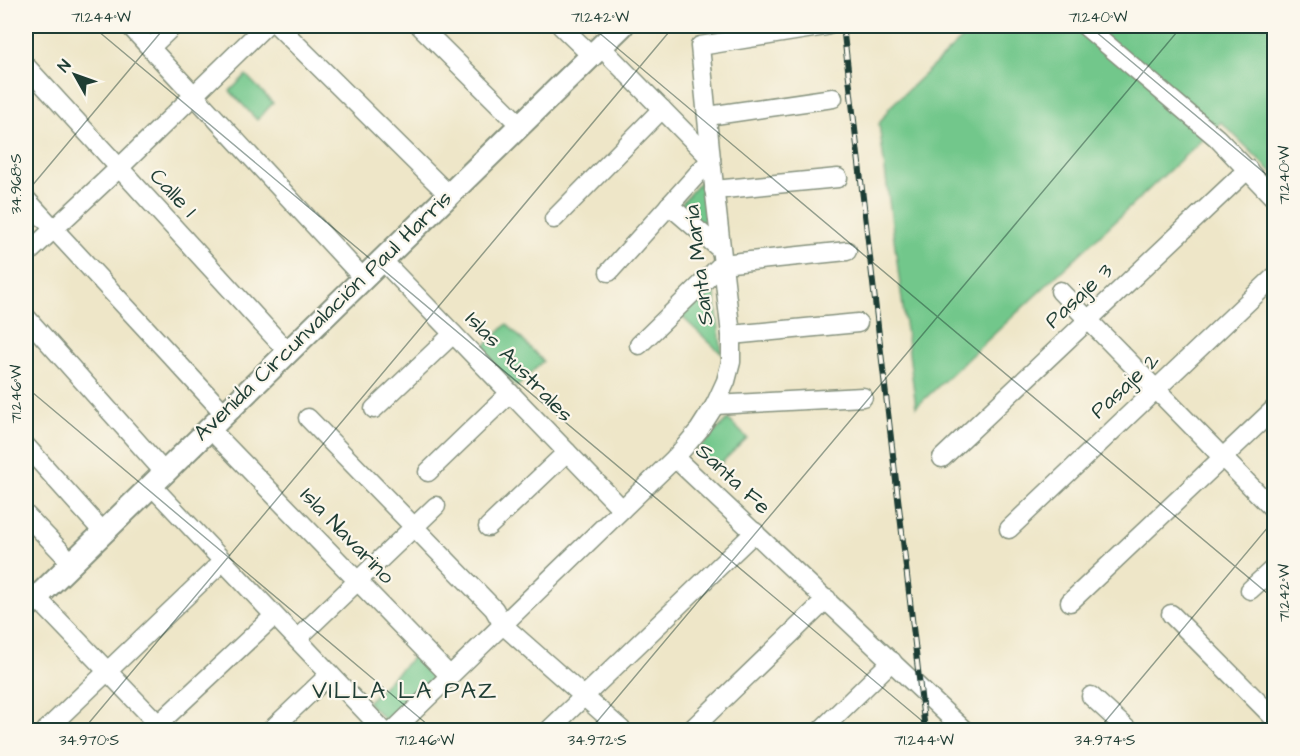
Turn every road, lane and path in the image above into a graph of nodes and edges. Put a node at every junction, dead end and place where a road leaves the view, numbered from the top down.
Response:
1 (130, 26) edge
2 (173, 26) edge
3 (265, 26) edge
4 (278, 26) edge
5 (420, 26) edge
6 (561, 26) edge
7 (623, 26) edge
8 (1085, 26) edge
9 (826, 27) edge
10 (151, 47) junction
11 (595, 51) junction
12 (26, 66) edge
13 (634, 81) junction
14 (195, 95) junction
15 (833, 98) dead end
16 (662, 109) junction
17 (708, 116) junction
18 (519, 124) junction
19 (711, 159) junction
20 (118, 169) junction
21 (1248, 169) junction
22 (838, 178) dead end
23 (714, 190) junction
24 (448, 194) junction
25 (1275, 198) edge
26 (26, 199) edge
27 (669, 205) junction
28 (554, 219) dead end
29 (53, 229) junction
30 (847, 251) dead end
31 (26, 255) edge
32 (721, 256) junction
33 (381, 259) junction
34 (609, 272) dead end
35 (1275, 277) edge
36 (363, 278) junction
37 (1060, 291) dead end
38 (26, 317) edge
39 (1088, 320) junction
40 (858, 323) dead end
41 (453, 334) junction
42 (731, 335) junction
43 (639, 345) dead end
44 (287, 351) junction
45 (1156, 390) junction
46 (510, 393) junction
47 (863, 397) dead end
48 (715, 405) junction
49 (374, 409) dead end
50 (1275, 409) edge
51 (308, 418) dead end
52 (217, 421) junction
53 (26, 446) edge
54 (567, 452) junction
55 (675, 458) junction
56 (942, 458) dead end
57 (1222, 459) junction
58 (428, 472) dead end
59 (158, 479) junction
60 (436, 506) dead end
61 (622, 509) junction
62 (1275, 510) edge
63 (26, 515) edge
64 (488, 527) dead end
65 (413, 528) junction
66 (1009, 529) dead end
67 (103, 532) junction
68 (755, 532) junction
69 (223, 561) junction
70 (72, 563) junction
71 (1275, 568) edge
72 (357, 581) junction
73 (1250, 590) dead end
74 (827, 599) junction
75 (1070, 602) dead end
76 (31, 603) edge
77 (1171, 614) dead end
78 (274, 616) junction
79 (502, 625) junction
80 (297, 639) junction
81 (892, 662) junction
82 (106, 670) junction
83 (330, 674) junction
84 (450, 676) junction
85 (1091, 696) dead end
86 (584, 697) junction
87 (1275, 717) edge
88 (158, 728) edge
89 (46, 730) edge
90 (271, 730) edge
91 (383, 730) edge
92 (394, 730) edge
93 (549, 730) edge
94 (622, 730) edge
95 (691, 730) edge
96 (821, 730) edge
97 (964, 730) edge
98 (1128, 730) edge

1 - 10 street
2 - 10 street
3 - 14 street
4 - 24 street
5 - 18 street
6 - 11 street
7 - 11 main road, Avenida Circunvalación Paul Harris
7 - 13 street
8 - 21 street
9 - 17 street, Santa María
10 - 14 street
11 - 13 street
11 - 18 main road, Avenida Circunvalación Paul Harris
12 - 20 street, Calle 1
13 - 16 street
14 - 20 street
14 - 36 street
15 - 17 street
16 - 19 street
16 - 28 street
17 - 19 street, Santa María
18 - 24 main road, Avenida Circunvalación Paul Harris
19 - 23 street, Santa María
19 - 27 street
20 - 29 street
20 - 44 street, Calle 1
21 - 25 street
21 - 39 street, Pasaje 3
22 - 23 street
23 - 32 street, Santa María
24 - 33 main road, Avenida Circunvalación Paul Harris
26 - 29 street, Isla Navarino
27 - 32 street
27 - 34 street
29 - 31 street
29 - 52 street, Isla Navarino
30 - 32 street
32 - 42 street, Santa María
32 - 43 street
33 - 36 main road, Avenida Circunvalación Paul Harris
33 - 41 street, Islas Australes
35 - 45 street, Pasaje 2
36 - 44 main road, Avenida Circunvalación Paul Harris
37 - 39 street
38 - 59 street
39 - 45 street
39 - 56 street, Pasaje 3
40 - 42 street
41 - 46 street, Islas Australes
41 - 49 street
42 - 48 street, Santa María
44 - 52 main road, Avenida Circunvalación Paul Harris
45 - 57 street
45 - 66 street, Pasaje 2
46 - 54 street, Islas Australes
46 - 58 street
47 - 48 street
48 - 55 street, Santa María
50 - 57 street
51 - 65 street
52 - 59 main road, Avenida Circunvalación Paul Harris
52 - 72 street, Isla Navarino
53 - 67 street
54 - 61 street, Islas Australes
54 - 64 street
55 - 61 street, Santa Fe
55 - 68 street, Santa Fe
57 - 62 street
57 - 75 street
59 - 67 main road, Avenida Circunvalación Paul Harris
59 - 69 street
60 - 65 street
61 - 79 street, Santa Fe
63 - 70 street
65 - 72 street
65 - 79 street
67 - 70 main road, Avenida Circunvalación Paul Harris
68 - 74 street, Santa Fe
68 - 86 street
69 - 78 street
69 - 82 street
70 - 76 main road, Avenida Circunvalación Paul Harris
71 - 73 street
72 - 80 street
72 - 84 street, Isla Navarino
74 - 81 street, Santa Fe
74 - 95 street
76 - 82 street
77 - 87 street
78 - 80 street
78 - 88 street
79 - 84 street, Santa Fe
79 - 86 street
80 - 83 street
81 - 96 street
81 - 97 street, Santa Fe
82 - 88 street
82 - 89 street
83 - 90 street
83 - 91 street
84 - 92 street, Santa Fe
85 - 98 street
86 - 93 street
86 - 94 street

